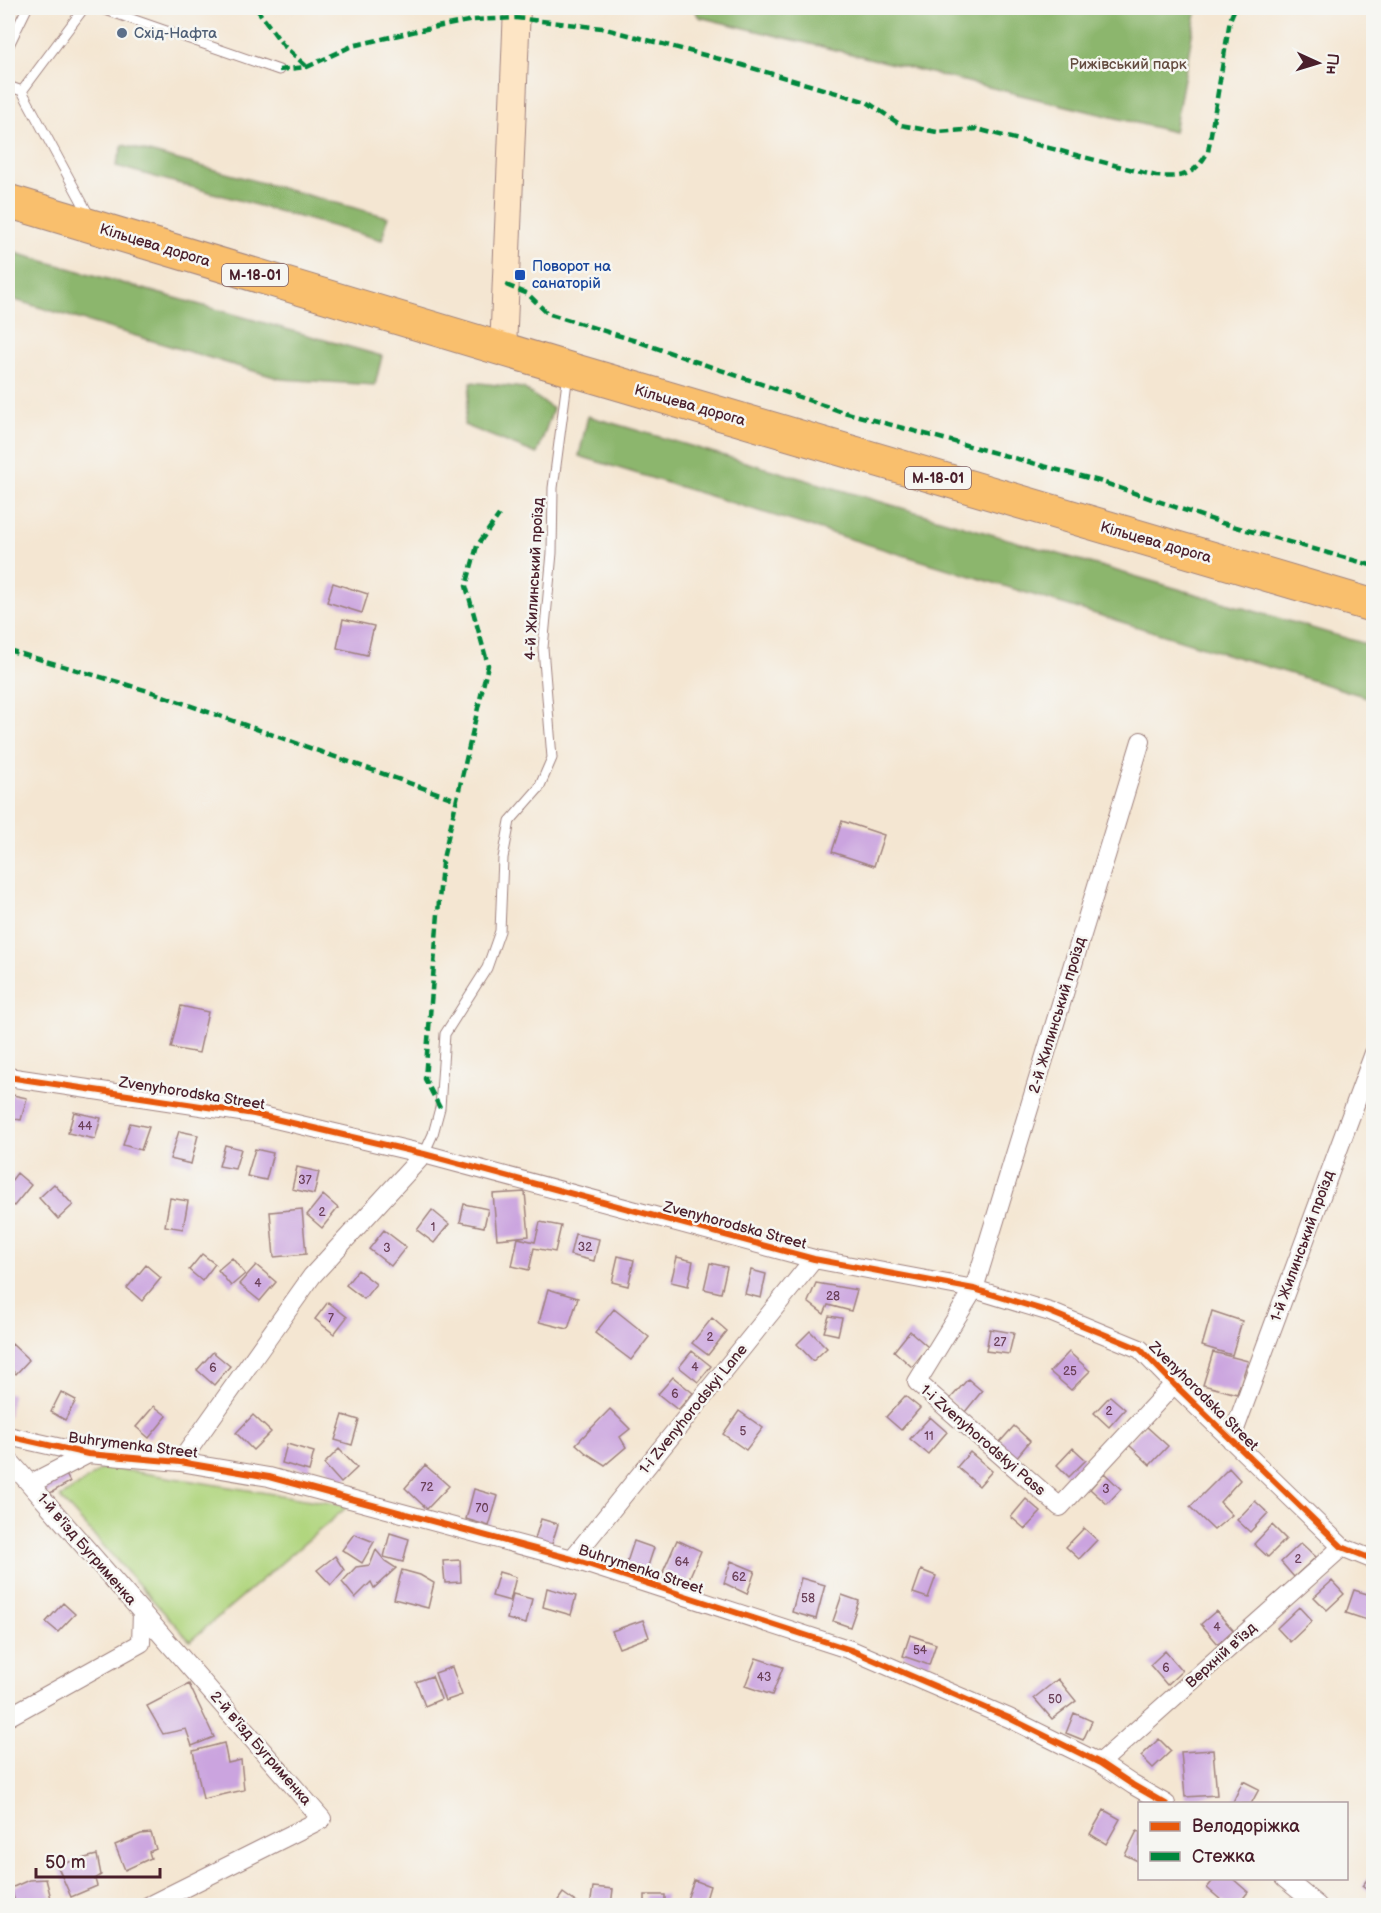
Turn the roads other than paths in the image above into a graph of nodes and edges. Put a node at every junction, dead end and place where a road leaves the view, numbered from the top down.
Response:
1 (27, 8) edge
2 (84, 8) edge
3 (100, 8) edge
4 (517, 8) edge
5 (8, 47) edge
6 (279, 70) dead end
7 (8, 86) edge
8 (22, 91) junction
9 (8, 201) edge
10 (95, 227) junction
11 (503, 350) junction
12 (569, 369) junction
13 (1374, 606) edge
14 (1141, 741) dead end
15 (1374, 1053) edge
16 (8, 1077) edge
17 (424, 1154) junction
18 (814, 1259) junction
19 (974, 1289) junction
20 (1174, 1384) junction
21 (8, 1436) edge
22 (1231, 1440) junction
23 (88, 1454) junction
24 (8, 1459) edge
25 (180, 1462) junction
26 (30, 1484) junction
27 (1342, 1547) junction
28 (572, 1559) junction
29 (1374, 1560) edge
30 (142, 1612) junction
31 (8, 1717) edge
32 (1100, 1763) junction
33 (1164, 1802) edge
34 (1287, 1880) edge
35 (148, 1905) edge
36 (1318, 1905) edge

1 - 5 lane
2 - 8 lane
3 - 6 lane
4 - 11 street
7 - 8 lane
8 - 10 lane
9 - 10 highway, Кільцева дорога / М-18-01
10 - 11 highway, Кільцева дорога / М-18-01
11 - 12 highway, Кільцева дорога / М-18-01
12 - 13 highway, Кільцева дорога / М-18-01
12 - 17 lane, 4-й Жилинський проїзд
14 - 19 street, 2-й Жилинський проїзд
15 - 22 street, 1-й Жилинський проїзд
16 - 17 street, Zvenyhorodska Street
17 - 18 street, Zvenyhorodska Street
17 - 25 street
18 - 19 street, Zvenyhorodska Street
18 - 28 street, 1-i Zvenyhorodskyi Lane
19 - 20 street, Zvenyhorodska Street
19 - 20 street, 1-i Zvenyhorodskyi Pass
20 - 22 street, Zvenyhorodska Street
21 - 23 street, Buhrymenka Street
22 - 27 street, Zvenyhorodska Street
23 - 25 street, Buhrymenka Street
23 - 26 street
24 - 26 street, 1-й в'їзд Бугрименка
25 - 28 street, Buhrymenka Street
26 - 30 street, 1-й в'їзд Бугрименка
27 - 29 street, Zvenyhorodska Street
27 - 32 street, Верхній в'їзд
28 - 32 street, Buhrymenka Street
30 - 31 street, 1-й в'їзд Бугрименка
30 - 35 street, 2-й в'їзд Бугрименка
32 - 33 street, Buhrymenka Street
34 - 36 street

